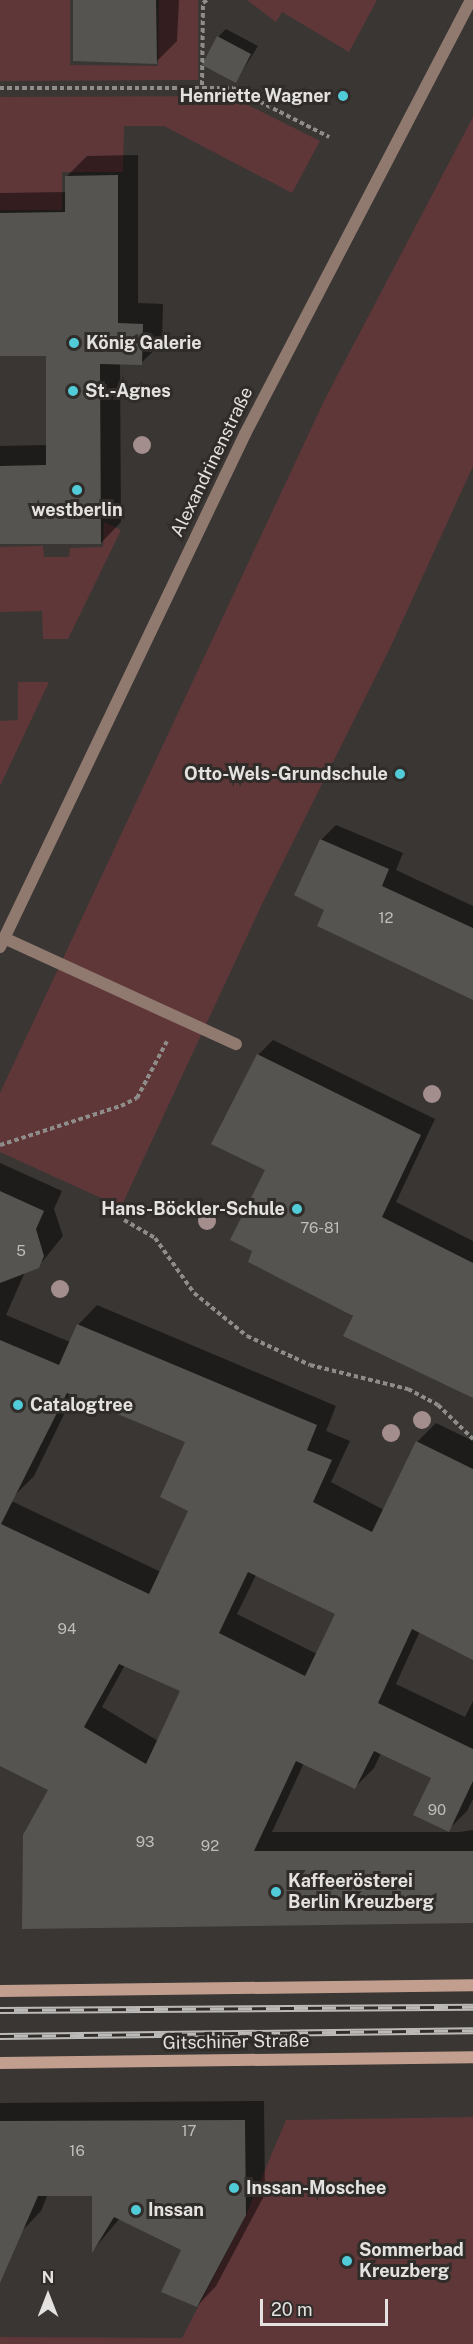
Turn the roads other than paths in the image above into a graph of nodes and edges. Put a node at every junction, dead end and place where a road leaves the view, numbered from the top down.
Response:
1 (471, 0) edge
2 (2, 943) edge
3 (236, 1044) dead end
4 (473, 1985) edge
5 (0, 1991) edge
6 (473, 2057) edge
7 (0, 2063) edge

1 - 2 street, Alexandrinenstraße
2 - 3 street
4 - 5 main road
6 - 7 main road, Gitschiner Straße

